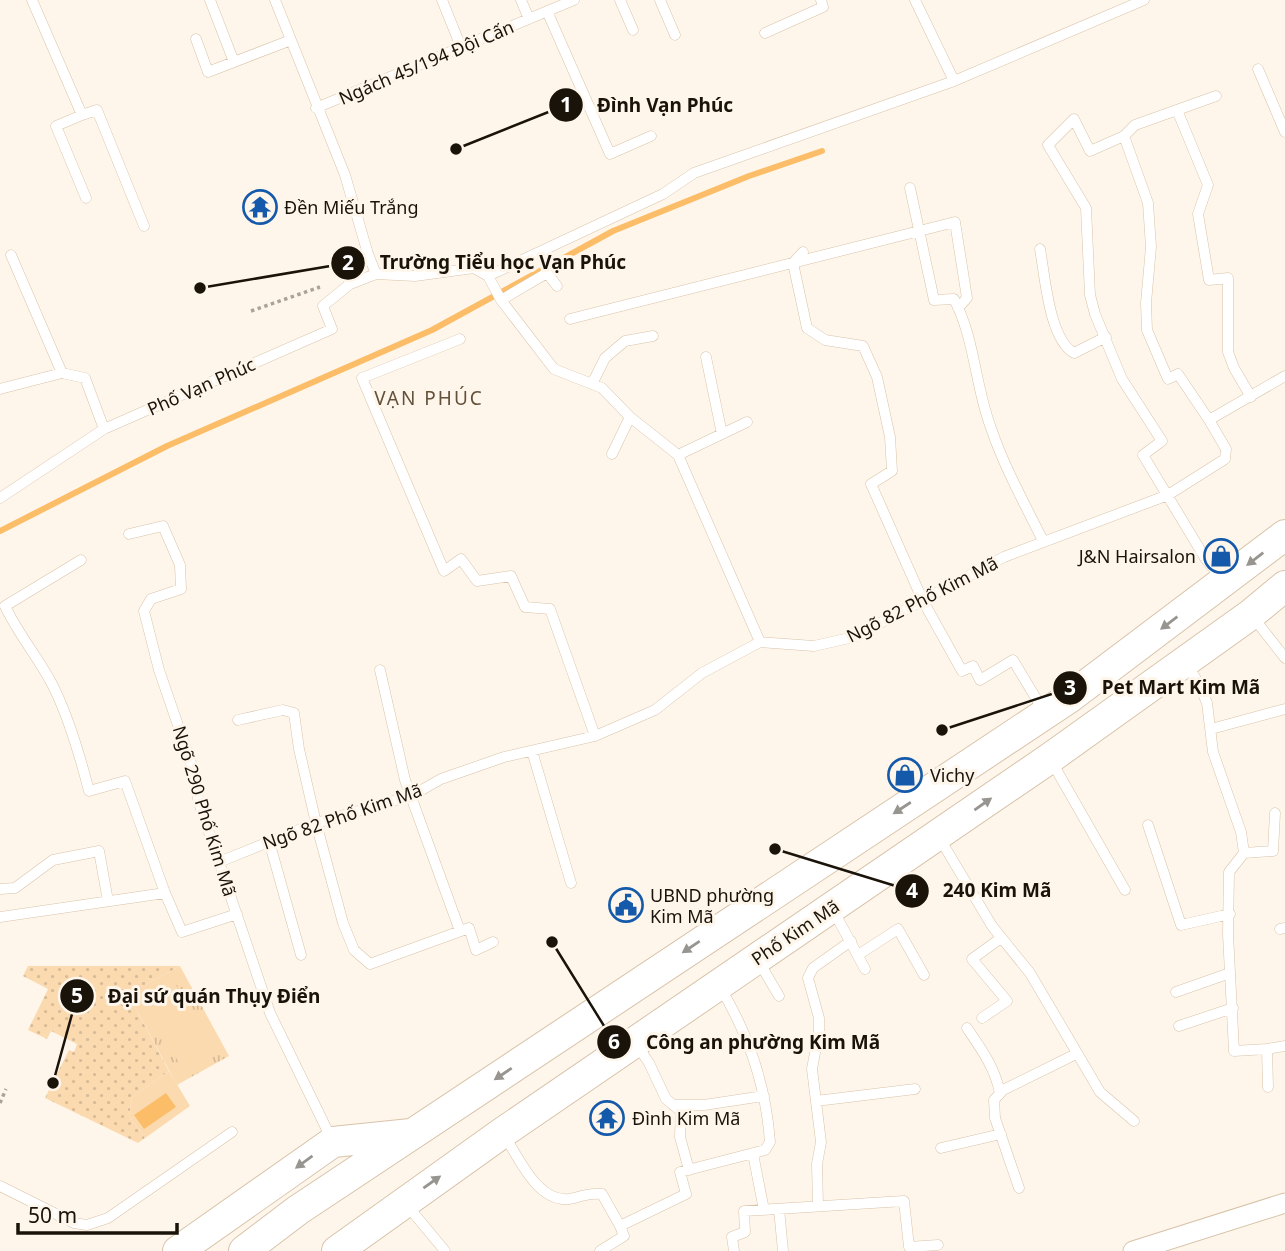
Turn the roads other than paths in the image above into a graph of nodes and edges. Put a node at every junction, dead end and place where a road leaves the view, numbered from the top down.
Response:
1 (32, 0) edge
2 (210, 0) edge
3 (275, 0) edge
4 (442, 0) edge
5 (521, 0) edge
6 (574, 0) edge
7 (620, 0) edge
8 (660, 0) edge
9 (821, 0) edge
10 (915, 0) edge
11 (1144, 0) edge
12 (547, 11) junction
13 (529, 19) junction
14 (633, 30) dead end
15 (765, 33) dead end
16 (675, 35) dead end
17 (196, 39) dead end
18 (291, 40) junction
19 (461, 47) junction
20 (234, 62) junction
21 (1258, 69) dead end
22 (954, 80) junction
23 (1216, 96) dead end
24 (316, 108) junction
25 (1177, 110) junction
26 (82, 115) junction
27 (1285, 132) edge
28 (651, 136) dead end
29 (1124, 136) junction
30 (910, 188) dead end
31 (86, 198) dead end
32 (144, 226) dead end
33 (920, 231) junction
34 (1040, 249) dead end
35 (803, 252) dead end
36 (368, 254) junction
37 (11, 255) dead end
38 (793, 263) junction
39 (376, 274) junction
40 (488, 276) junction
41 (349, 280) junction
42 (557, 286) dead end
43 (501, 300) junction
44 (958, 307) junction
45 (570, 319) dead end
46 (653, 336) dead end
47 (1105, 337) junction
48 (460, 339) dead end
49 (706, 357) dead end
50 (62, 373) junction
51 (1285, 376) edge
52 (592, 384) junction
53 (0, 389) edge
54 (1251, 397) junction
55 (630, 417) junction
56 (1209, 421) junction
57 (747, 422) dead end
58 (104, 429) junction
59 (722, 434) junction
60 (612, 454) dead end
61 (678, 455) junction
62 (1168, 495) junction
63 (0, 498) edge
64 (129, 534) dead end
65 (1285, 535) edge
66 (1043, 541) junction
67 (81, 560) dead end
68 (1224, 582) junction
69 (1285, 586) edge
70 (923, 601) junction
71 (1250, 614) junction
72 (760, 642) junction
73 (1285, 658) edge
74 (1185, 662) junction
75 (380, 670) dead end
76 (1285, 709) edge
77 (1045, 713) junction
78 (238, 720) dead end
79 (1212, 729) junction
80 (595, 736) junction
81 (531, 751) junction
82 (1053, 756) junction
83 (411, 796) junction
84 (1275, 813) dead end
85 (316, 823) junction
86 (1148, 825) dead end
87 (938, 835) junction
88 (269, 841) junction
89 (1244, 853) junction
90 (219, 862) junction
91 (571, 883) dead end
92 (0, 889) edge
93 (1125, 890) dead end
94 (165, 893) junction
95 (108, 901) junction
96 (831, 907) junction
97 (237, 914) junction
98 (1230, 914) junction
99 (0, 917) edge
100 (460, 931) junction
101 (1001, 938) junction
102 (851, 941) junction
103 (493, 942) dead end
104 (301, 955) dead end
105 (858, 955) junction
106 (757, 958) junction
107 (865, 970) dead end
108 (1230, 973) junction
109 (924, 975) dead end
110 (718, 984) junction
111 (1176, 992) dead end
112 (779, 996) dead end
113 (1233, 1008) junction
114 (982, 1018) dead end
115 (1179, 1026) dead end
116 (967, 1028) dead end
117 (634, 1042) junction
118 (1285, 1046) edge
119 (1267, 1049) junction
120 (1076, 1054) junction
121 (1268, 1087) dead end
122 (915, 1089) dead end
123 (1000, 1093) junction
124 (764, 1096) junction
125 (816, 1101) junction
126 (673, 1105) junction
127 (1134, 1121) dead end
128 (232, 1132) dead end
129 (415, 1133) junction
130 (502, 1133) junction
131 (1001, 1134) junction
132 (333, 1142) junction
133 (941, 1148) dead end
134 (753, 1154) junction
135 (689, 1170) junction
136 (0, 1186) edge
137 (1019, 1188) dead end
138 (404, 1201) junction
139 (1285, 1202) edge
140 (818, 1206) junction
141 (779, 1209) junction
142 (764, 1210) junction
143 (620, 1226) junction
144 (938, 1245) dead end
145 (178, 1251) edge
146 (244, 1251) edge
147 (337, 1251) edge
148 (445, 1251) edge
149 (600, 1251) edge
150 (734, 1251) edge
151 (783, 1251) edge
152 (1133, 1251) edge

1 - 26 lane
2 - 20 lane
3 - 18 lane
4 - 19 lane
5 - 13 lane
6 - 12 lane, Ngách 45/194 Đội Cấn
7 - 14 lane
8 - 16 lane
9 - 15 lane
10 - 22 lane
11 - 22 lane
12 - 13 lane, Ngách 45/194 Đội Cấn
12 - 28 lane
13 - 19 lane, Ngách 45/194 Đội Cấn
17 - 20 lane
18 - 20 lane
18 - 24 lane
19 - 24 lane, Ngách 45/194 Đội Cấn
21 - 27 lane
22 - 40 lane
23 - 25 lane
24 - 36 lane
25 - 29 lane
25 - 54 lane
26 - 31 lane
26 - 32 lane
29 - 47 lane
29 - 56 lane
30 - 33 lane
33 - 38 lane
33 - 44 lane
33 - 44 lane
34 - 47 lane
35 - 38 lane
36 - 39 lane
36 - 41 lane
37 - 50 lane
38 - 45 lane
38 - 70 lane
39 - 40 lane
39 - 41 lane, Phố Vạn Phúc
40 - 43 lane
41 - 58 lane, Phố Vạn Phúc
42 - 43 lane
43 - 52 lane
44 - 66 lane
46 - 52 lane
47 - 62 lane
48 - 80 lane
49 - 59 lane
50 - 53 lane
50 - 58 lane
51 - 54 lane
52 - 55 lane
54 - 56 lane
55 - 60 lane
55 - 61 lane
56 - 62 lane, Ngõ 82 Phố Kim Mã
57 - 59 lane
58 - 63 lane, Phố Vạn Phúc
59 - 61 lane
61 - 72 lane
62 - 66 lane, Ngõ 82 Phố Kim Mã
62 - 68 lane
64 - 90 lane, Ngõ 290 Phố Kim Mã
65 -> 68 main road
66 - 70 lane, Ngõ 82 Phố Kim Mã
67 - 94 lane
68 - 71 main road
68 -> 77 main road
69 - 71 main road, Phố Kim Mã
70 - 72 lane, Ngõ 82 Phố Kim Mã
70 - 77 lane
71 - 73 lane
71 - 74 main road, Phố Kim Mã
72 - 80 lane, Ngõ 82 Phố Kim Mã
74 - 79 lane
74 - 82 main road, Phố Kim Mã
75 - 83 lane
76 - 79 lane
77 -> 129 main road
78 - 85 lane
79 - 89 lane
80 - 81 lane, Ngõ 82 Phố Kim Mã
81 - 83 lane, Ngõ 82 Phố Kim Mã
81 - 91 lane
87 -> 82 main road, Phố Kim Mã
82 - 93 lane
83 - 85 lane, Ngõ 82 Phố Kim Mã
83 - 100 lane
84 - 89 lane
85 - 88 lane, Ngõ 82 Phố Kim Mã
85 - 100 lane
86 - 98 lane
87 - 96 main road, Phố Kim Mã
87 - 101 lane
88 - 90 lane, Ngõ 82 Phố Kim Mã
88 - 104 lane
89 - 98 lane
90 - 97 lane, Ngõ 290 Phố Kim Mã
92 - 95 lane
94 - 95 lane
94 - 97 lane
95 - 99 lane
96 - 102 lane
96 - 106 main road, Phố Kim Mã
97 - 132 lane, Ngõ 290 Phố Kim Mã
98 - 108 lane
100 - 103 lane
101 - 114 lane
101 - 120 lane
102 - 105 lane
102 - 125 lane
105 - 107 lane
105 - 109 lane
106 - 110 main road, Phố Kim Mã
106 - 112 lane
108 - 111 lane
108 - 113 lane
110 - 117 main road, Phố Kim Mã
110 - 124 lane
113 - 115 lane
113 - 119 lane
116 - 123 lane
117 - 126 lane
117 - 130 main road, Phố Kim Mã
118 - 119 lane
119 - 121 lane
120 - 123 lane
120 - 127 lane
122 - 125 lane
123 - 131 lane
124 - 126 lane
124 - 134 lane
125 - 140 lane
126 - 135 lane
128 - 136 lane
129 - 132 main road
129 - 146 main road
138 -> 130 main road, Phố Kim Mã
130 - 143 lane
131 - 133 lane
131 - 137 lane
132 -> 145 main road
134 - 135 lane
134 - 142 lane
135 - 143 lane
138 - 147 main road, Phố Kim Mã
138 - 148 lane
139 - 152 street
140 - 141 lane
140 - 144 lane
141 - 142 lane
141 - 151 lane
142 - 150 lane
143 - 149 lane

